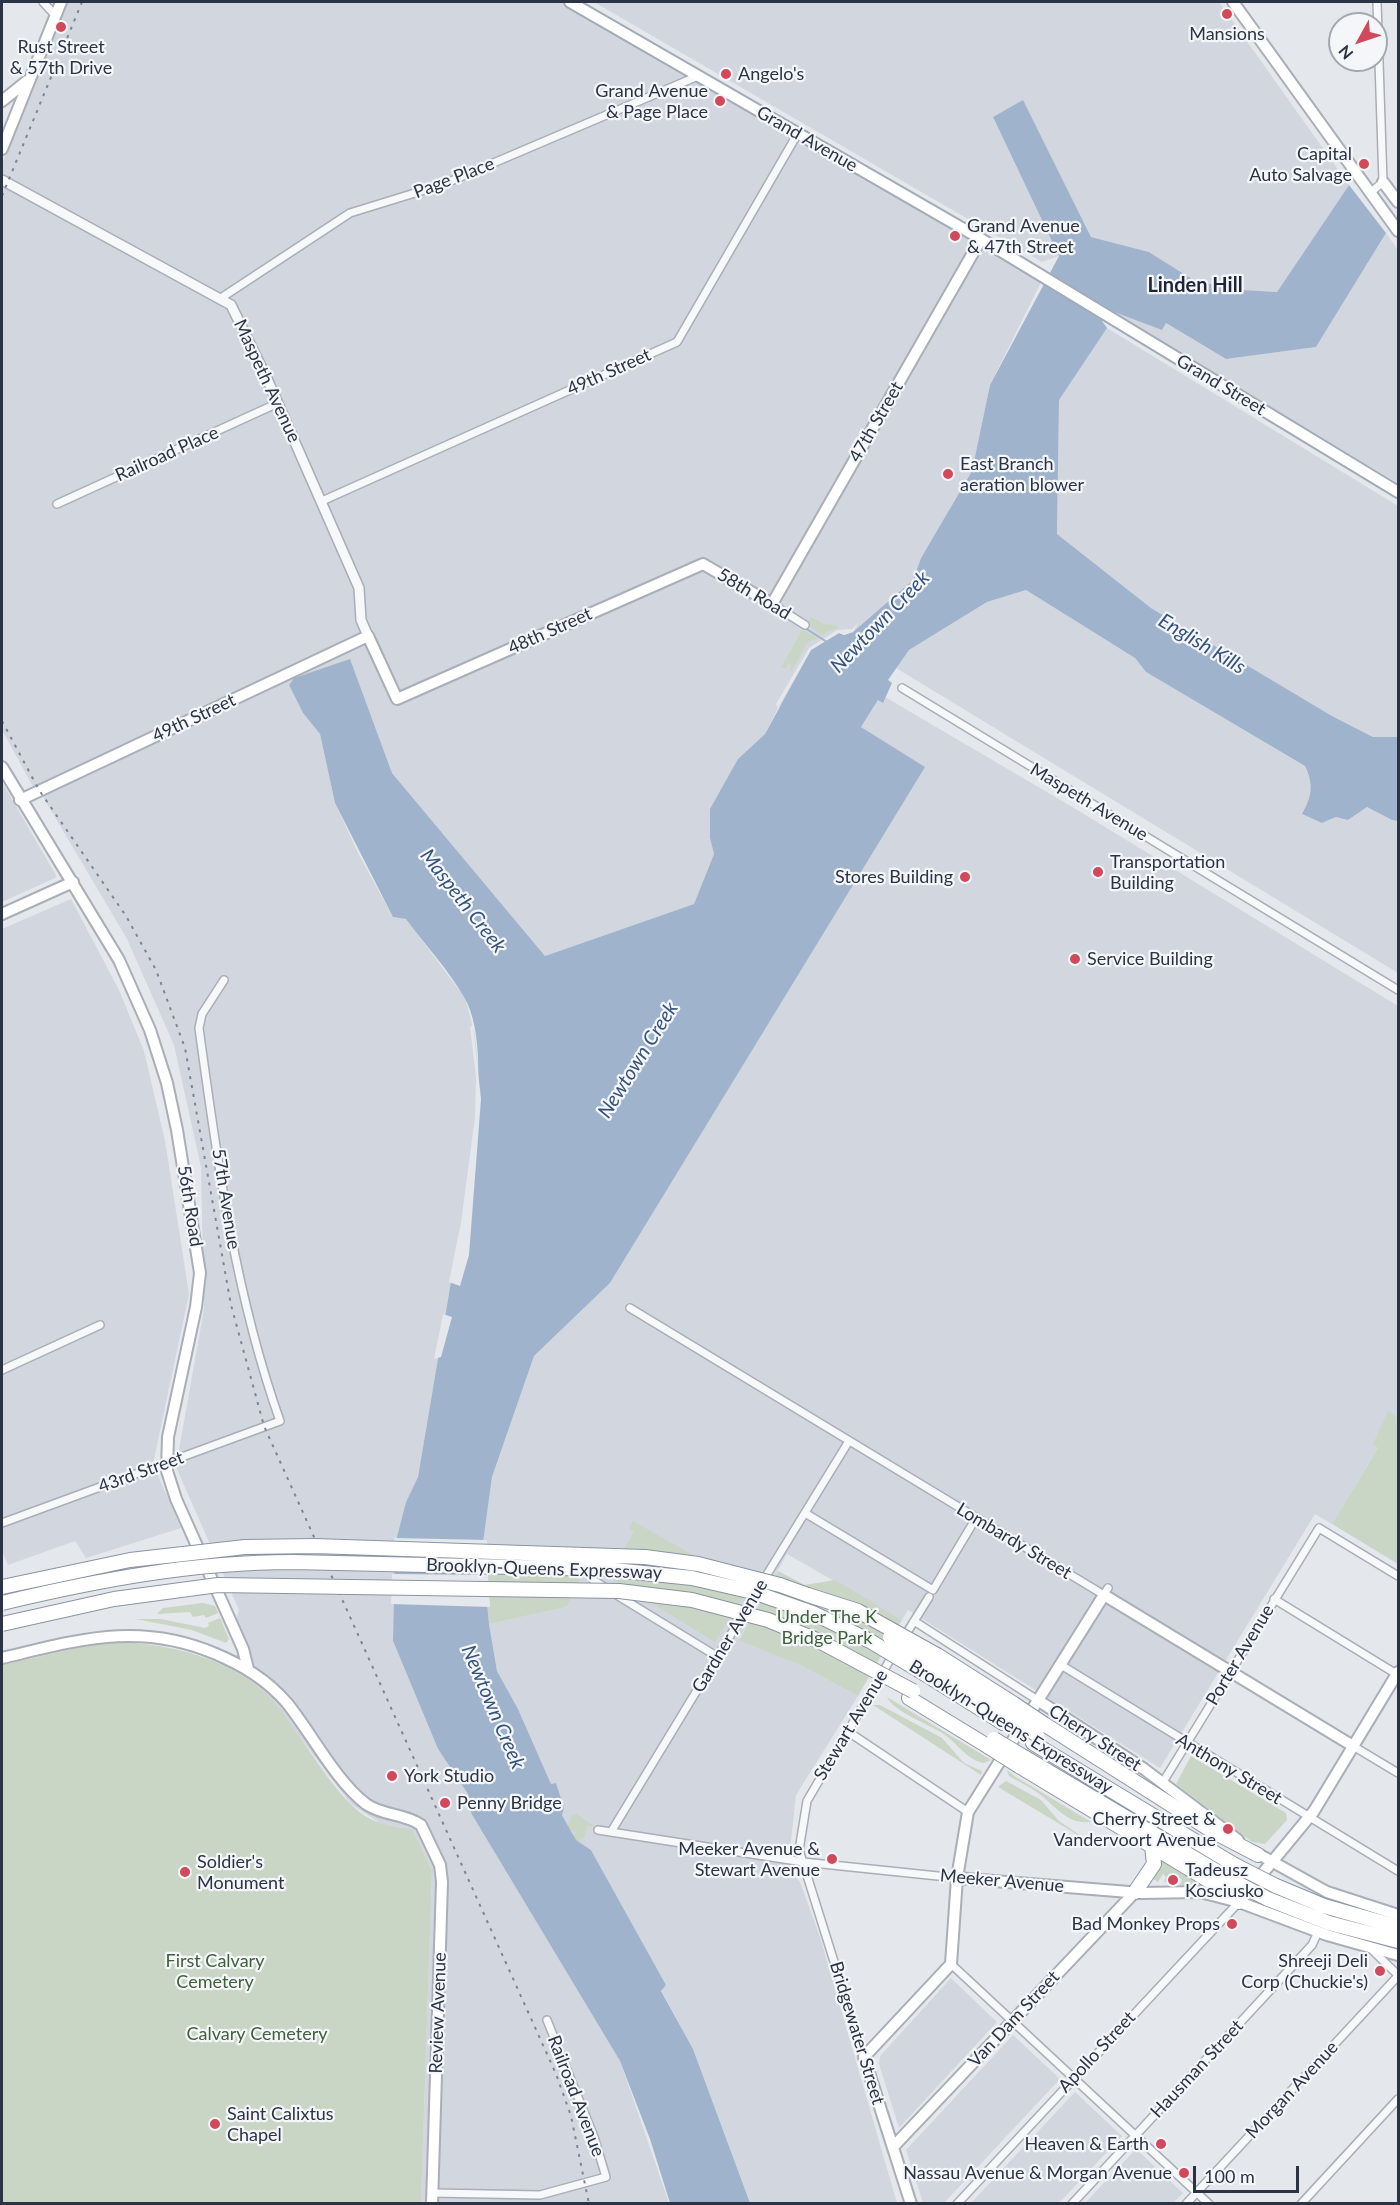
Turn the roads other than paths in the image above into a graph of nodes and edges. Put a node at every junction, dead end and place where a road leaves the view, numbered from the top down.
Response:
1 (43, 2) edge
2 (61, 2) edge
3 (570, 2) edge
4 (1233, 2) edge
5 (1377, 2) edge
6 (56, 16) junction
7 (698, 76) junction
8 (29, 79) junction
9 (4, 96) edge
10 (21, 99) junction
11 (2, 108) edge
12 (798, 133) junction
13 (2, 149) edge
14 (2, 180) edge
15 (1383, 182) junction
16 (1370, 193) junction
17 (1398, 202) edge
18 (1398, 220) edge
19 (1398, 231) edge
20 (981, 239) junction
21 (1043, 278) joint
22 (220, 298) junction
23 (278, 403) junction
24 (1398, 492) edge
25 (322, 501) junction
26 (57, 504) dead end
27 (703, 564) joint
28 (772, 604) junction
29 (805, 625) dead end
30 (368, 636) junction
31 (902, 688) dead end
32 (397, 699) joint
33 (2, 767) edge
34 (20, 800) junction
35 (73, 882) junction
36 (2, 914) edge
37 (224, 980) dead end
38 (1398, 990) edge
39 (630, 1308) dead end
40 (100, 1325) dead end
41 (2, 1370) edge
42 (280, 1420) joint
43 (849, 1441) junction
44 (166, 1462) junction
45 (805, 1513) junction
46 (976, 1518) junction
47 (2, 1523) edge
48 (733, 1568) dead end
49 (1398, 1576) edge
50 (594, 1580) dead end
51 (761, 1585) junction
52 (2, 1587) edge
53 (1106, 1592) junction
54 (931, 1593) junction
55 (1274, 1599) junction
56 (2, 1603) edge
57 (914, 1621) junction
58 (2, 1624) edge
59 (718, 1656) junction
60 (2, 1658) edge
61 (931, 1664) junction
62 (1061, 1665) junction
63 (248, 1669) junction
64 (1230, 1671) junction
65 (1398, 1673) edge
66 (1039, 1701) junction
67 (846, 1731) junction
68 (1038, 1734) junction
69 (1187, 1743) junction
70 (1353, 1746) junction
71 (1021, 1761) junction
72 (1398, 1773) edge
73 (1163, 1782) junction
74 (968, 1812) junction
75 (1309, 1817) junction
76 (598, 1830) dead end
77 (611, 1832) junction
78 (1152, 1846) junction
79 (1258, 1855) junction
80 (802, 1862) junction
81 (1271, 1863) junction
82 (1398, 1871) edge
83 (957, 1878) junction
84 (1135, 1892) junction
85 (1239, 1902) junction
86 (1397, 1930) edge
87 (1318, 1932) junction
88 (1368, 1946) junction
89 (1398, 1955) edge
90 (951, 1964) junction
91 (1398, 1975) edge
92 (547, 2020) dead end
93 (1012, 2020) junction
94 (864, 2057) junction
95 (1074, 2078) junction
96 (1398, 2099) edge
97 (1136, 2135) junction
98 (893, 2147) junction
99 (1197, 2192) junction
100 (433, 2198) edge
101 (911, 2204) edge
102 (957, 2204) edge
103 (1072, 2204) edge
104 (1186, 2204) edge
105 (1209, 2204) edge
106 (1301, 2204) edge

1 - 6 street
2 - 6 main road
3 - 7 main road, Grand Avenue
4 - 16 main road
5 - 15 street
6 - 8 main road
7 - 12 main road, Grand Avenue
7 - 22 street, Page Place
8 - 9 main road
8 - 10 main road
10 - 11 main road
10 - 13 main road
12 - 20 main road, Grand Avenue
12 - 25 street, 49th Street
14 - 22 street, Maspeth Avenue
15 - 16 street
15 - 17 main road
16 - 18 main road
16 - 19 main road
20 - 21 main road, Grand Avenue
20 - 28 main road, 47th Street
21 - 24 main road, Grand Street
22 - 23 street, Maspeth Avenue
23 - 25 street, Maspeth Avenue
23 - 26 street, Railroad Place
25 - 30 street, Maspeth Avenue
27 - 28 main road, 58th Road
27 - 32 main road, 48th Street
28 - 29 street, 58th Road
30 - 32 main road, Maspeth Avenue
30 - 34 main road, 49th Street
31 - 38 street, Maspeth Avenue
33 - 34 main road, 56th Road
34 - 35 main road, 56th Road
35 - 36 main road
35 - 44 main road, 56th Road
37 - 42 street, 57th Avenue
39 - 43 street, Lombardy Street
40 - 41 street
42 - 44 street, 43rd Street
43 - 45 street, Gardner Avenue
43 - 46 street, Lombardy Street
44 - 47 street, 43rd Street
44 - 63 main road, 56th Road
45 - 51 street, Gardner Avenue
45 - 54 street
46 - 53 street, Lombardy Street
46 - 54 street, Stewart Avenue
48 - 51 street
49 - 55 street, Porter Avenue
50 - 59 street
51 - 59 street, Gardner Avenue
52 - 61 highway, Brooklyn-Queens Expressway, bridge
53 - 62 main road
53 - 64 main road, Lombardy Street
54 - 57 street, Stewart Avenue
55 - 64 street, Porter Avenue
55 - 65 street
56 - 61 highway, Brooklyn-Queens Expressway, bridge
57 - 66 street, Cherry Street
57 - 67 street, Stewart Avenue
58 - 71 highway, Brooklyn-Queens Expressway, bridge
59 - 77 street, Gardner Avenue
60 - 63 main road
61 - 68 highway, bridge
62 - 66 main road
62 - 69 street, Anthony Street
63 - 100 main road, Review Avenue
64 - 69 street, Porter Avenue
64 - 70 main road, Lombardy Street
65 - 70 main road
66 - 73 main road, Cherry Street
66 - 74 main road
67 - 74 street
67 - 80 street, Stewart Avenue
68 - 79 highway
68 - 86 highway, Brooklyn-Queens Expressway, bridge
69 - 73 street, Porter Avenue
69 - 75 street, Anthony Street
70 - 72 street, Lombardy Street
70 - 75 main road
71 - 78 highway
71 - 86 highway, Brooklyn-Queens Expressway, bridge
73 - 79 main road, Cherry Street
74 - 83 main road
75 - 81 main road
75 - 82 street, Anthony Street
76 - 77 street, Meeker Avenue
77 - 80 street, Meeker Avenue
78 - 84 highway
78 - 85 highway
79 - 81 main road, Cherry Street
80 - 83 street, Meeker Avenue
80 - 94 street, Bridgewater Street
81 - 85 main road
81 - 86 main road
83 - 84 main road, Meeker Avenue
83 - 90 main road
84 - 85 main road, Meeker Avenue
84 - 93 main road, Van Dam Street
85 - 87 main road, Meeker Avenue
85 - 95 street, Apollo Street
87 - 88 main road, Meeker Avenue
87 - 97 street, Hausman Street
88 - 89 main road, Meeker Avenue
88 - 91 street
90 - 93 street
90 - 94 main road
91 - 99 street, Morgan Avenue
92 - 100 street, Railroad Avenue
93 - 95 street
93 - 98 main road, Van Dam Street
94 - 98 main road, Bridgewater Street
95 - 97 street
95 - 102 street, Apollo Street
96 - 106 street
97 - 99 street
97 - 103 street, Hausman Street
98 - 101 main road, Bridgewater Street
99 - 104 street, Morgan Avenue
99 - 105 street

